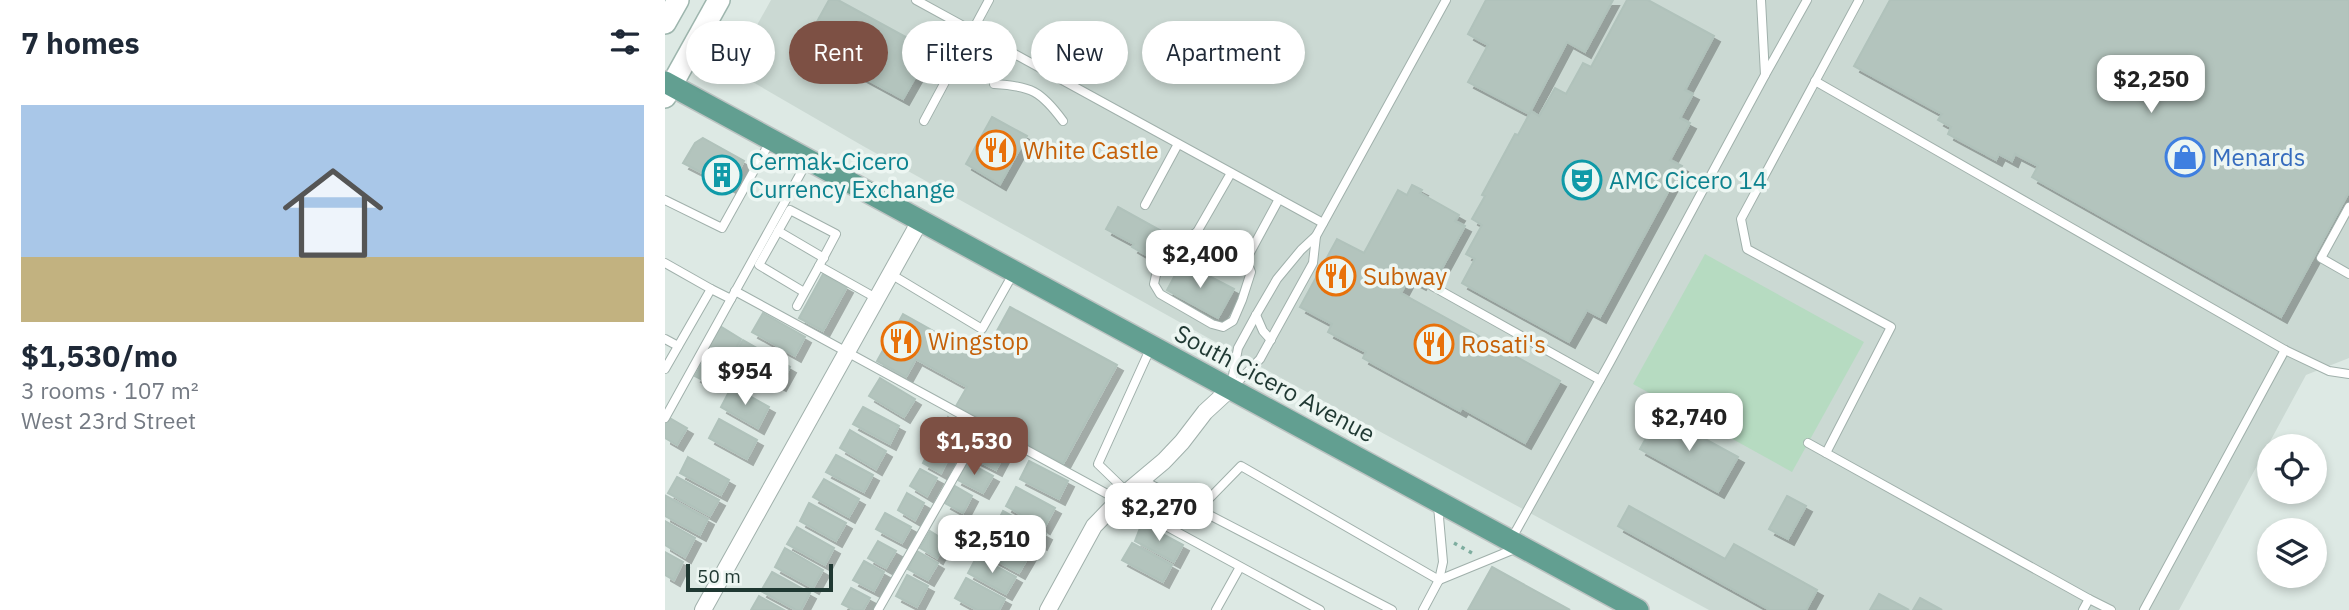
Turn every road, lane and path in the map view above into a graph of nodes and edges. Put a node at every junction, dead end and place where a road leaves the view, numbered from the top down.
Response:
1 (678, 0) edge
2 (719, 0) edge
3 (916, 0) edge
4 (989, 0) edge
5 (1446, 0) edge
6 (1761, 0) edge
7 (1807, 0) edge
8 (1859, 0) edge
9 (955, 21) edge
10 (978, 21) edge
11 (665, 23) edge
12 (1017, 55) edge
13 (1765, 75) junction
14 (1815, 81) junction
15 (944, 84) edge
16 (994, 84) dead end
17 (667, 88) edge
18 (924, 121) dead end
19 (1063, 121) dead end
20 (771, 140) junction
21 (1178, 144) junction
22 (808, 160) junction
23 (1231, 173) junction
24 (666, 199) edge
25 (1279, 200) junction
26 (1145, 205) dead end
27 (2349, 207) edge
28 (919, 221) junction
29 (1323, 223) junction
30 (778, 231) junction
31 (1197, 232) junction
32 (1316, 236) junction
33 (1246, 260) junction
34 (821, 262) junction
35 (665, 263) edge
36 (1014, 272) junction
37 (889, 273) junction
38 (2349, 274) edge
39 (1432, 286) dead end
40 (711, 289) junction
41 (804, 292) junction
42 (733, 295) junction
43 (876, 298) junction
44 (797, 306) dead end
45 (1257, 315) junction
46 (665, 339) edge
47 (1271, 340) junction
48 (678, 346) junction
49 (1151, 346) junction
50 (2285, 350) junction
51 (846, 352) junction
52 (665, 369) edge
53 (2349, 374) edge
54 (1600, 380) junction
55 (1230, 389) junction
56 (665, 418) edge
57 (983, 426) junction
58 (1808, 443) dead end
59 (1826, 453) junction
60 (1142, 480) junction
61 (1123, 496) junction
62 (1438, 501) junction
63 (1198, 510) junction
64 (1452, 542) dead end
65 (1516, 544) junction
66 (1476, 555) dead end
67 (1240, 567) junction
68 (1439, 580) junction
69 (2089, 599) junction
70 (703, 610) edge
71 (878, 610) edge
72 (1048, 610) edge
73 (1216, 610) edge
74 (1320, 610) edge
75 (1392, 610) edge
76 (1423, 610) edge
77 (1638, 610) edge
78 (2083, 610) edge
79 (2111, 610) edge
80 (2144, 610) edge

1 - 11 main road
2 - 17 main road
3 - 9 lane
4 - 10 lane
5 - 29 lane
6 - 13 lane
7 - 13 lane
8 - 14 lane
12 - 21 lane
13 - 54 lane
14 - 50 lane
14 - 59 lane
15 - 18 lane
16 - 19 lane
17 - 20 main road, South Cicero Avenue
20 - 22 main road, South Cicero Avenue
20 - 24 lane
21 - 23 lane
21 - 26 lane
22 - 28 main road, South Cicero Avenue
22 - 42 lane
23 - 25 lane
23 - 31 lane
25 - 29 lane
25 - 33 lane
27 - 38 lane
28 - 36 main road, South Cicero Avenue
28 - 37 street
29 - 32 lane
30 - 34 lane
30 - 34 lane
30 - 41 lane
31 - 33 lane
31 - 33 lane
32 - 45 lane
32 - 47 lane
34 - 41 lane
34 - 43 lane
35 - 40 lane
36 - 37 lane
36 - 49 main road, South Cicero Avenue
37 - 43 street
39 - 54 lane
40 - 42 lane
40 - 48 lane
41 - 44 lane
42 - 51 lane
42 - 56 lane
43 - 51 street
45 - 47 lane
45 - 55 lane
46 - 48 lane
47 - 55 lane
48 - 52 lane
49 - 55 main road, South Cicero Avenue
49 - 61 lane
50 - 53 lane
50 - 80 lane
51 - 57 lane
51 - 70 street
54 - 65 lane
55 - 60 street
55 - 62 main road, South Cicero Avenue
57 - 61 lane
57 - 71 lane
58 - 59 lane
59 - 69 lane
60 - 61 street
60 - 63 lane
61 - 67 lane
61 - 72 street
62 - 65 main road, South Cicero Avenue
62 - 68 lane
63 - 68 lane
63 - 75 lane
64 - 66 path
65 - 68 lane
65 - 77 main road, South Cicero Avenue
67 - 73 lane
67 - 74 lane
68 - 76 lane
69 - 78 lane
69 - 79 lane

